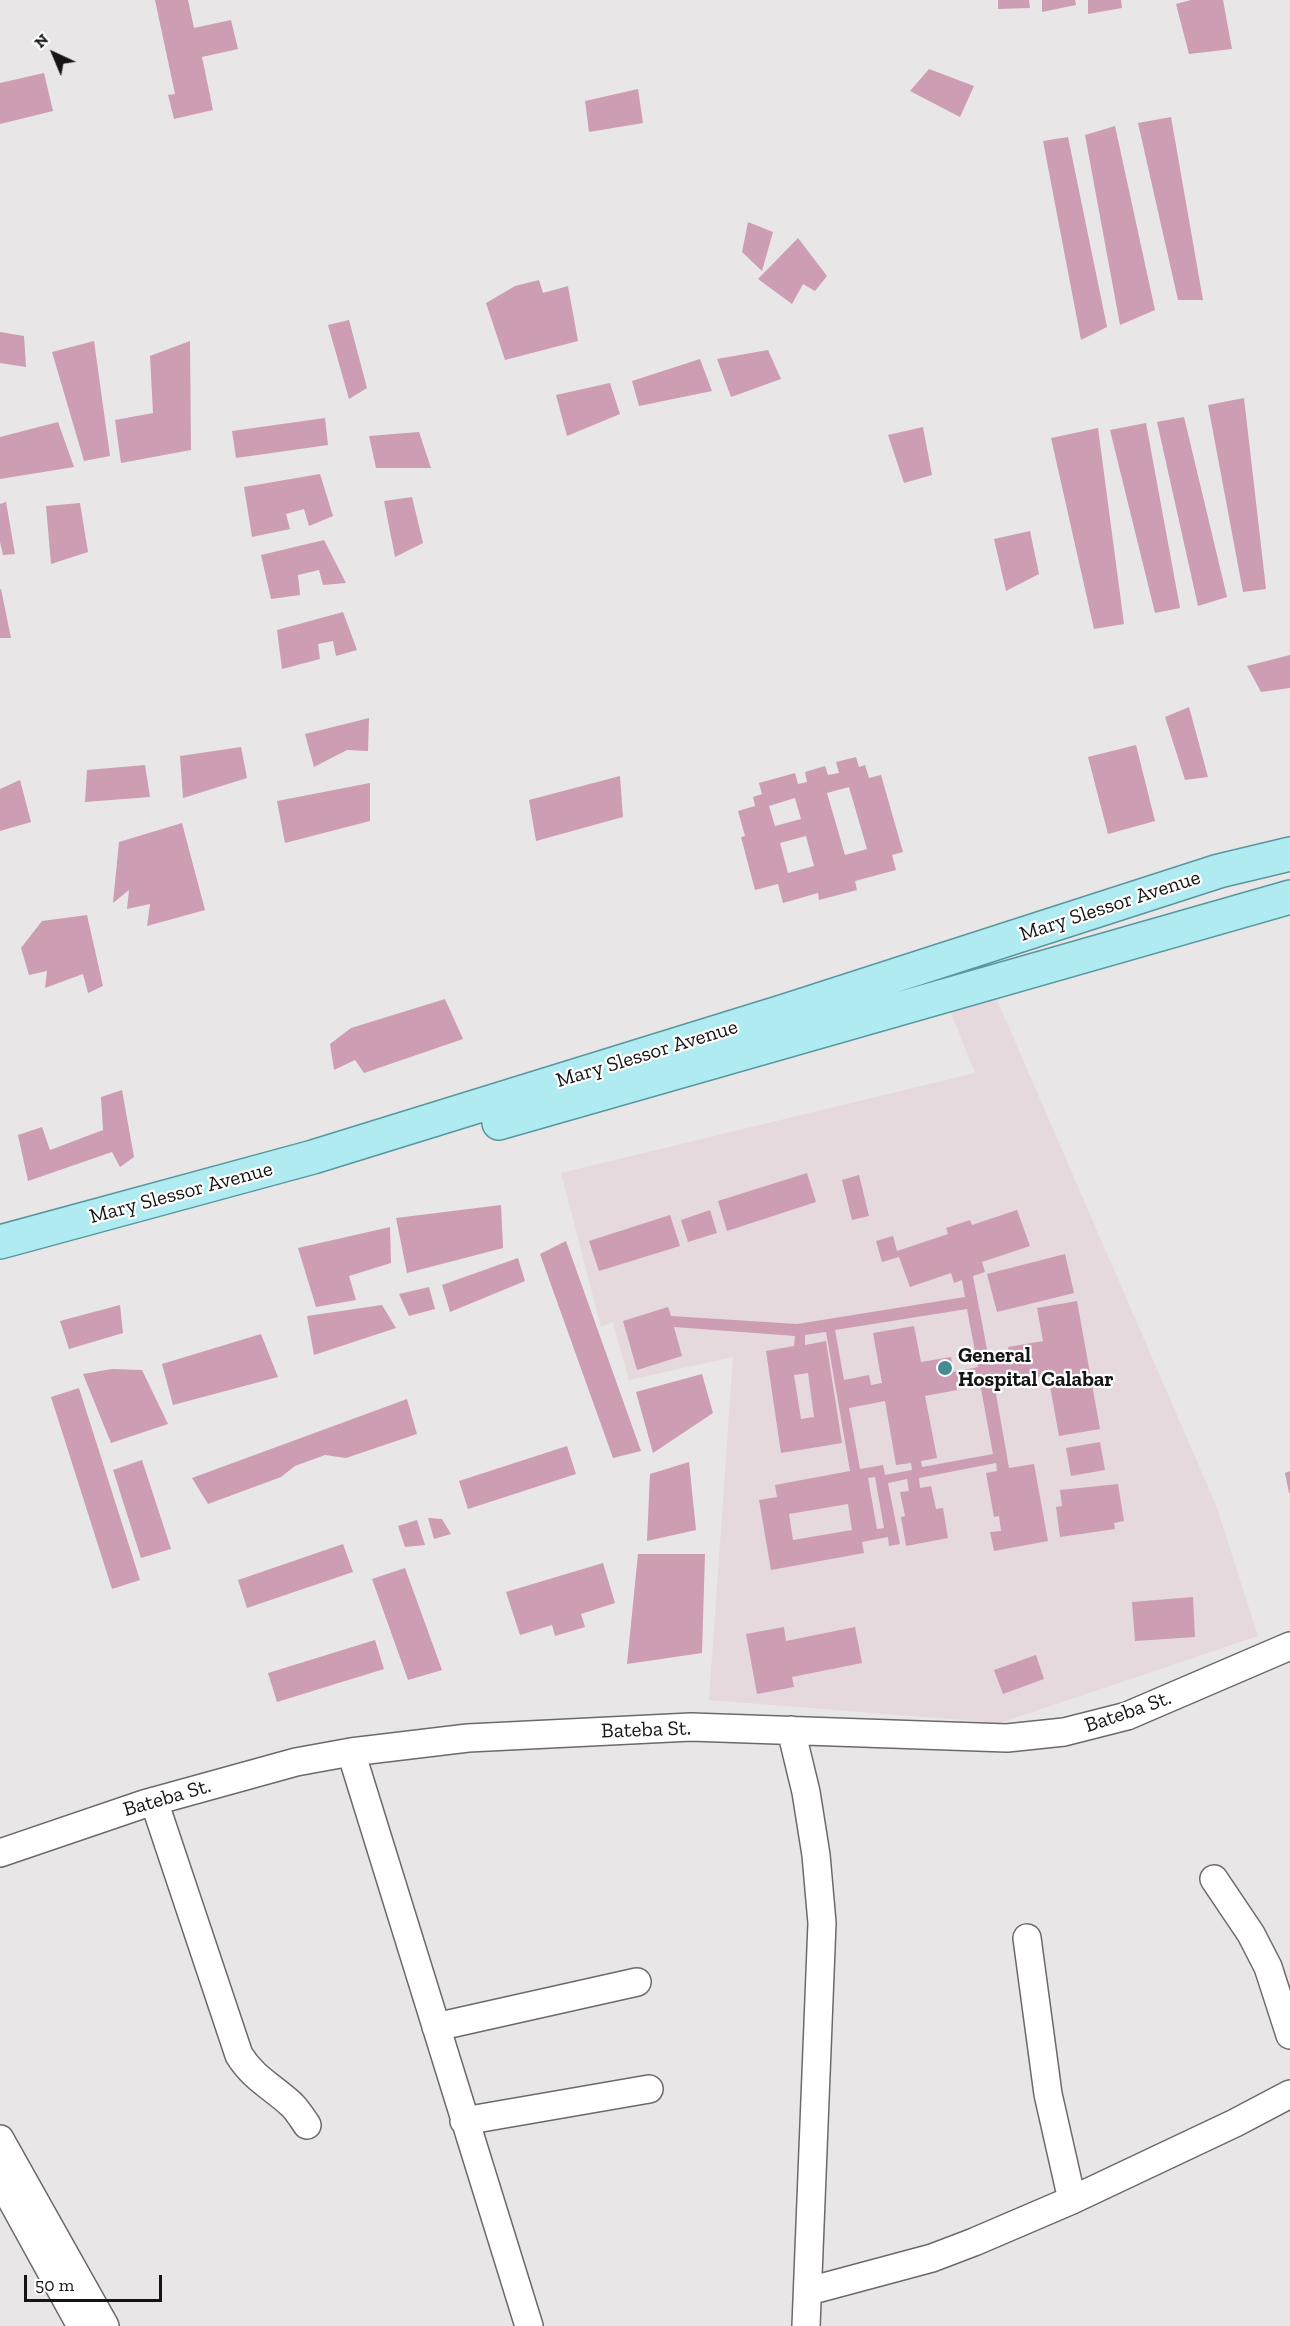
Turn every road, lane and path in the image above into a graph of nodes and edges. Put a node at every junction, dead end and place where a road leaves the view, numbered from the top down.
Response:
1 (1290, 854) edge
2 (1290, 897) edge
3 (0, 1242) edge
4 (0, 1262) edge
5 (1290, 1646) edge
6 (791, 1730) junction
7 (351, 1752) junction
8 (154, 1801) junction
9 (0, 1853) edge
10 (1214, 1879) dead end
11 (1027, 1938) dead end
12 (637, 1983) dead end
13 (436, 2027) junction
14 (1290, 2035) edge
15 (649, 2089) dead end
16 (1290, 2094) edge
17 (464, 2121) junction
18 (307, 2125) dead end
19 (0, 2139) edge
20 (0, 2179) edge
21 (1072, 2200) junction
22 (809, 2291) junction
23 (81, 2326) edge
24 (105, 2326) edge
25 (529, 2326) edge
26 (806, 2326) edge

1 - 3 main road, Mary Slessor Avenue
2 - 4 main road, Mary Slessor Avenue
5 - 6 street, Bateba St.
6 - 7 street, Bateba St.
6 - 22 street
7 - 8 street, Bateba St.
7 - 13 street
8 - 9 street, Bateba St.
8 - 18 street
10 - 14 street
11 - 21 street
12 - 13 street
13 - 17 street
15 - 17 street
16 - 21 street
17 - 25 street
19 - 24 street
20 - 23 street
21 - 22 street
22 - 26 street

